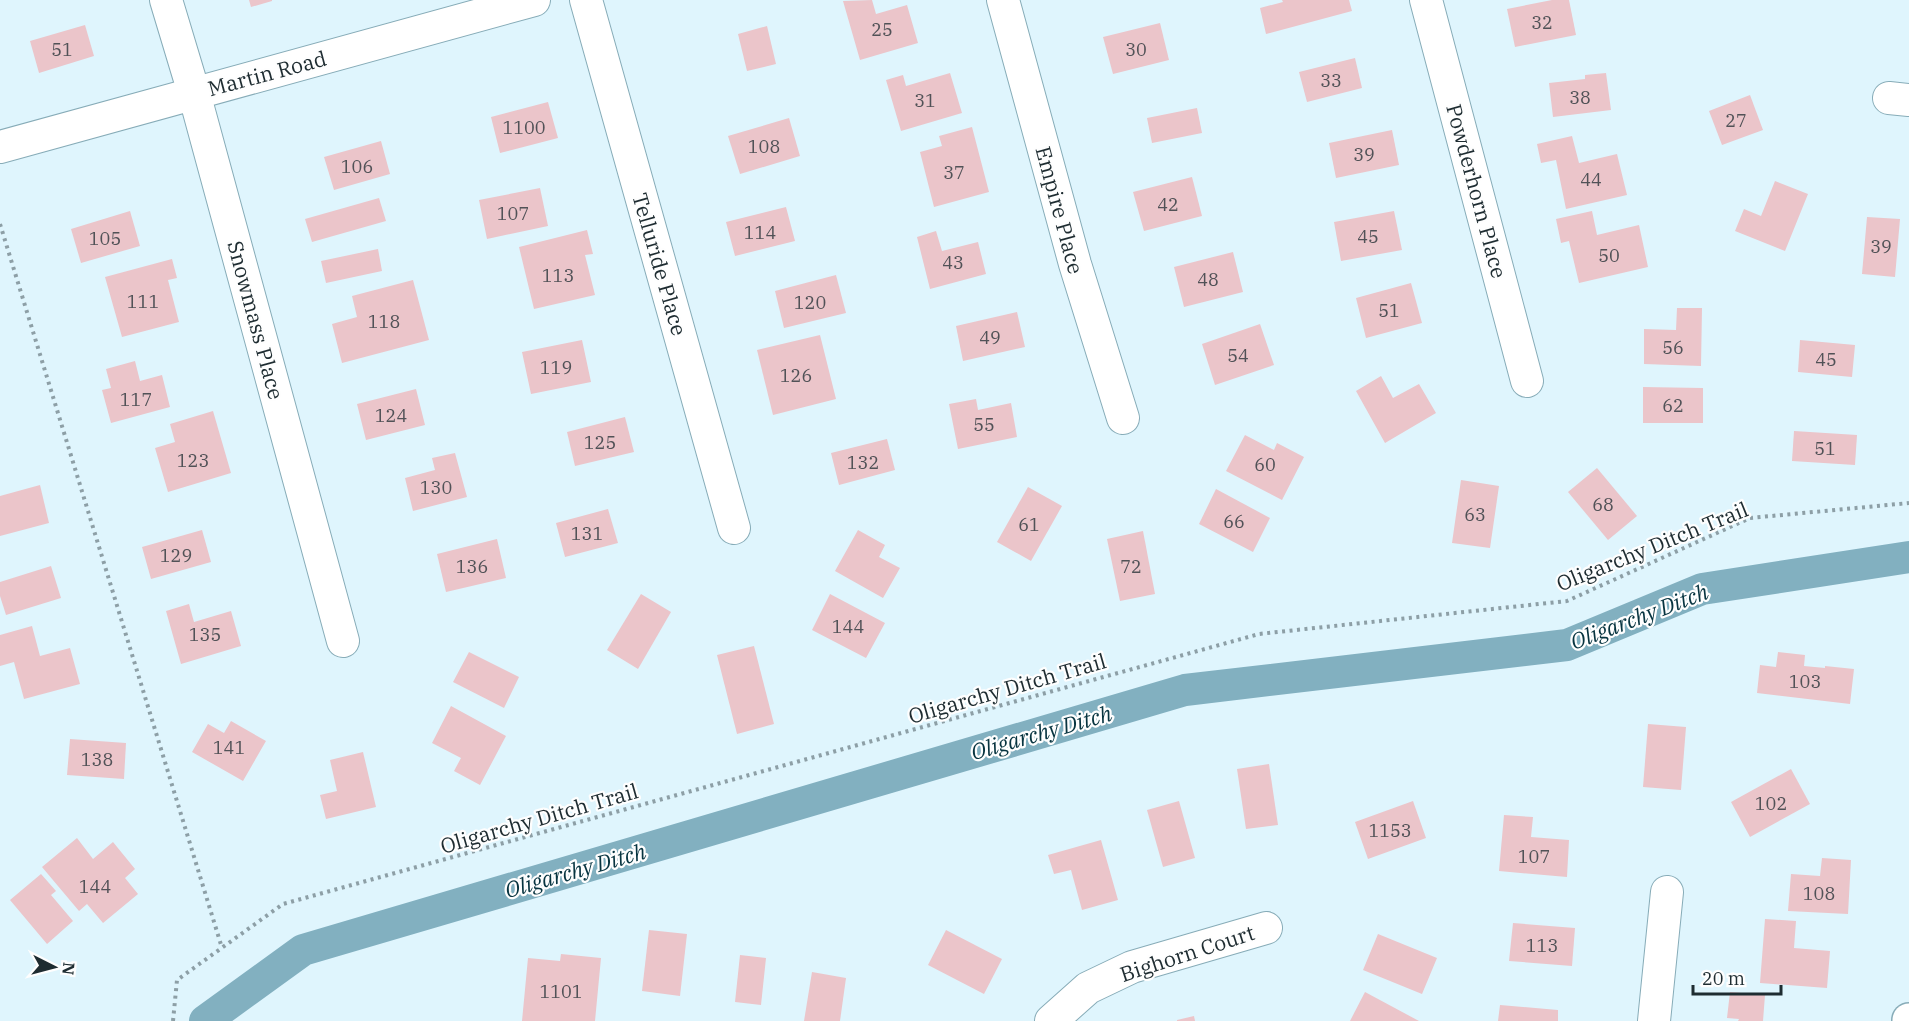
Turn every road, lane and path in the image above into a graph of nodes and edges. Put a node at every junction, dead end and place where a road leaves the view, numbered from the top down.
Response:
1 (166, 0) edge
2 (534, 0) edge
3 (586, 0) edge
4 (1003, 0) edge
5 (1426, 0) edge
6 (194, 93) junction
7 (0, 147) edge
8 (0, 224) edge
9 (1527, 381) dead end
10 (1123, 418) dead end
11 (1909, 503) edge
12 (734, 528) dead end
13 (343, 641) dead end
14 (1667, 892) dead end
15 (1266, 928) dead end
16 (222, 948) junction
17 (173, 1021) edge
18 (1051, 1021) edge
19 (1654, 1021) edge

1 - 6 street, Snowmass Place
2 - 6 street, Martin Road
3 - 12 street, Telluride Place
4 - 10 street, Empire Place
5 - 9 street, Powderhorn Place
6 - 7 street, Martin Road
6 - 13 street, Snowmass Place
8 - 16 path
11 - 16 path, Oligarchy Ditch Trail
14 - 19 street
15 - 18 street, Bighorn Court
16 - 17 path, Oligarchy Ditch Trail

